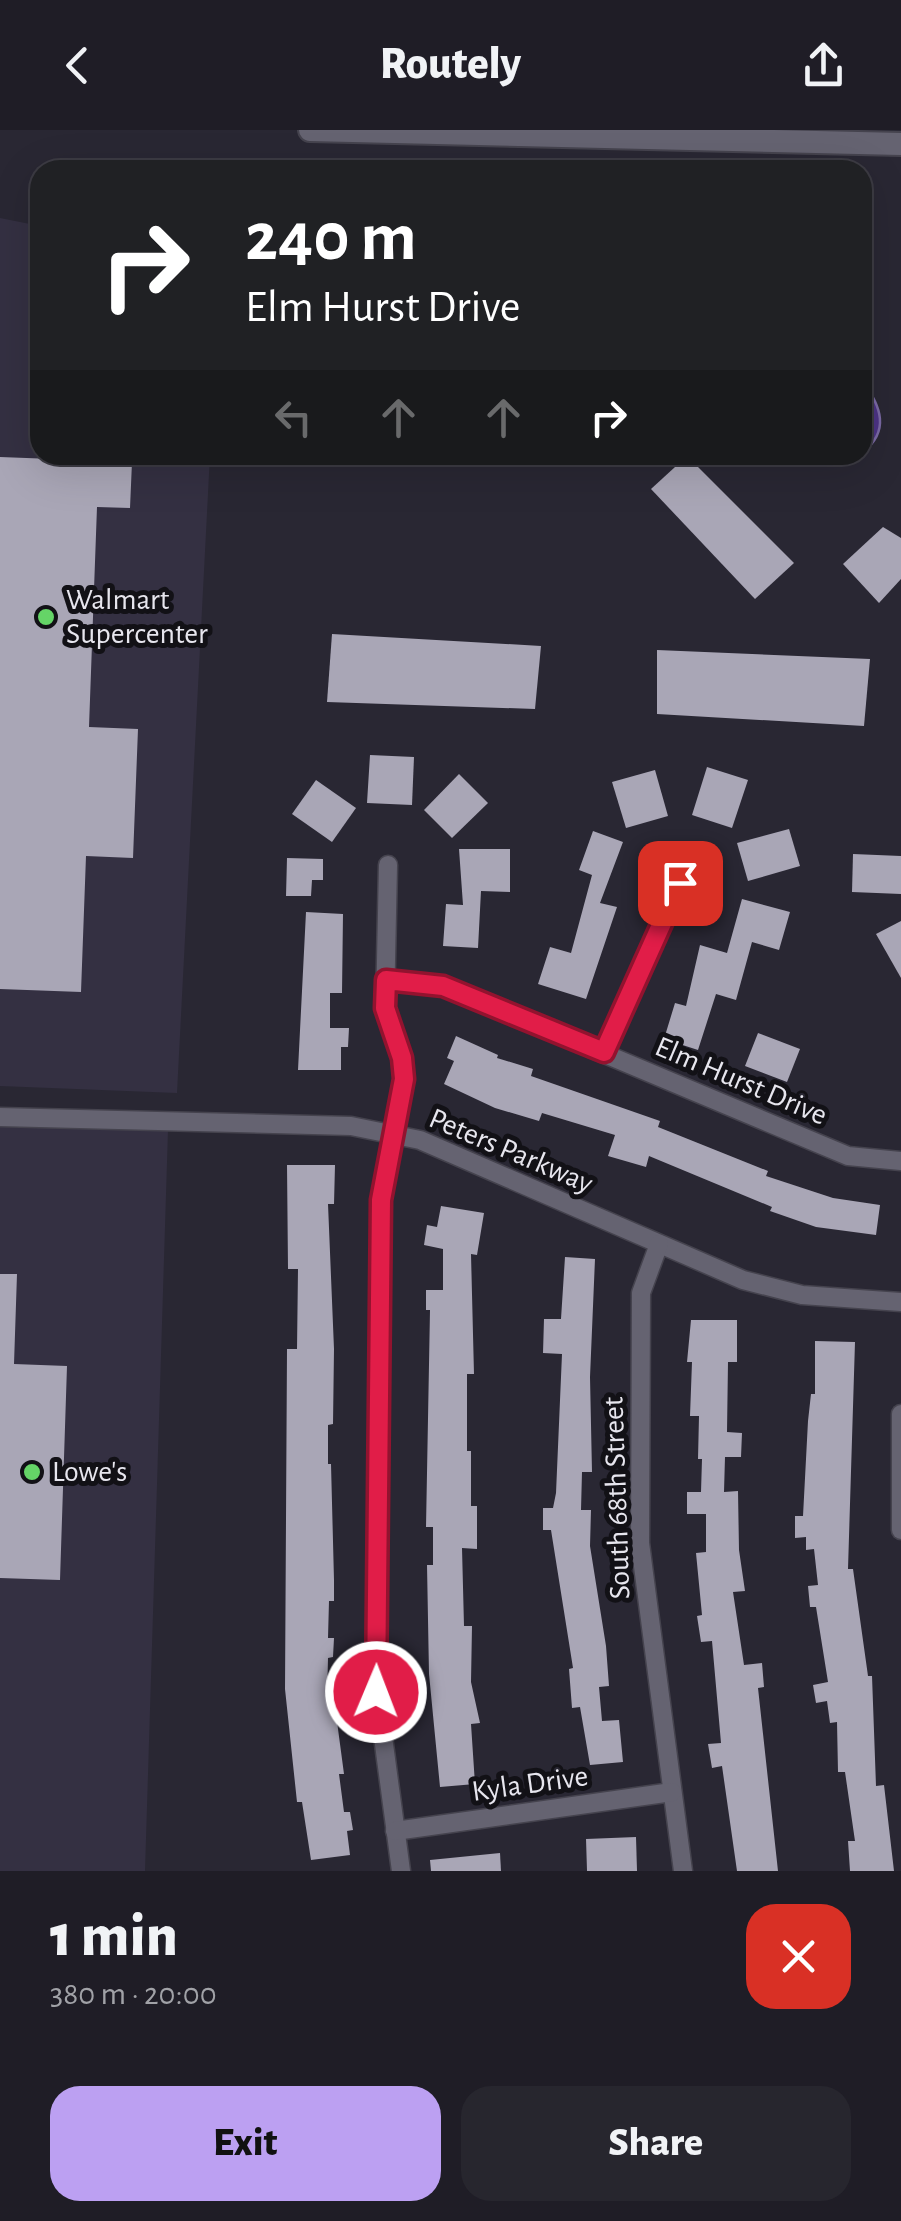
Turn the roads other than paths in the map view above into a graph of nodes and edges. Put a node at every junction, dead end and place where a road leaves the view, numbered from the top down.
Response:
1 (310, 130) edge
2 (322, 130) edge
3 (349, 131) edge
4 (901, 144) edge
5 (388, 865) dead end
6 (680, 883) dead end
7 (386, 980) junction
8 (604, 1052) junction
9 (0, 1106) edge
10 (25, 1114) junction
11 (0, 1117) edge
12 (393, 1133) junction
13 (901, 1160) edge
14 (659, 1244) junction
15 (901, 1302) edge
16 (901, 1414) edge
17 (901, 1530) edge
18 (672, 1792) junction
19 (396, 1832) junction
20 (401, 1871) edge
21 (683, 1871) edge

1 - 2 street
2 - 3 street
3 - 4 street
5 - 7 street
6 - 8 street
7 - 8 street, Elm Hurst Drive
7 - 12 street
8 - 13 street, Elm Hurst Drive
9 - 10 street
10 - 11 street
10 - 12 street, Peters Parkway
12 - 14 street, Peters Parkway
12 - 19 street
14 - 15 street, Peters Parkway
14 - 18 street, South 68th Street
16 - 17 street
18 - 19 street, Kyla Drive
18 - 21 street, South 68th Street
19 - 20 street

